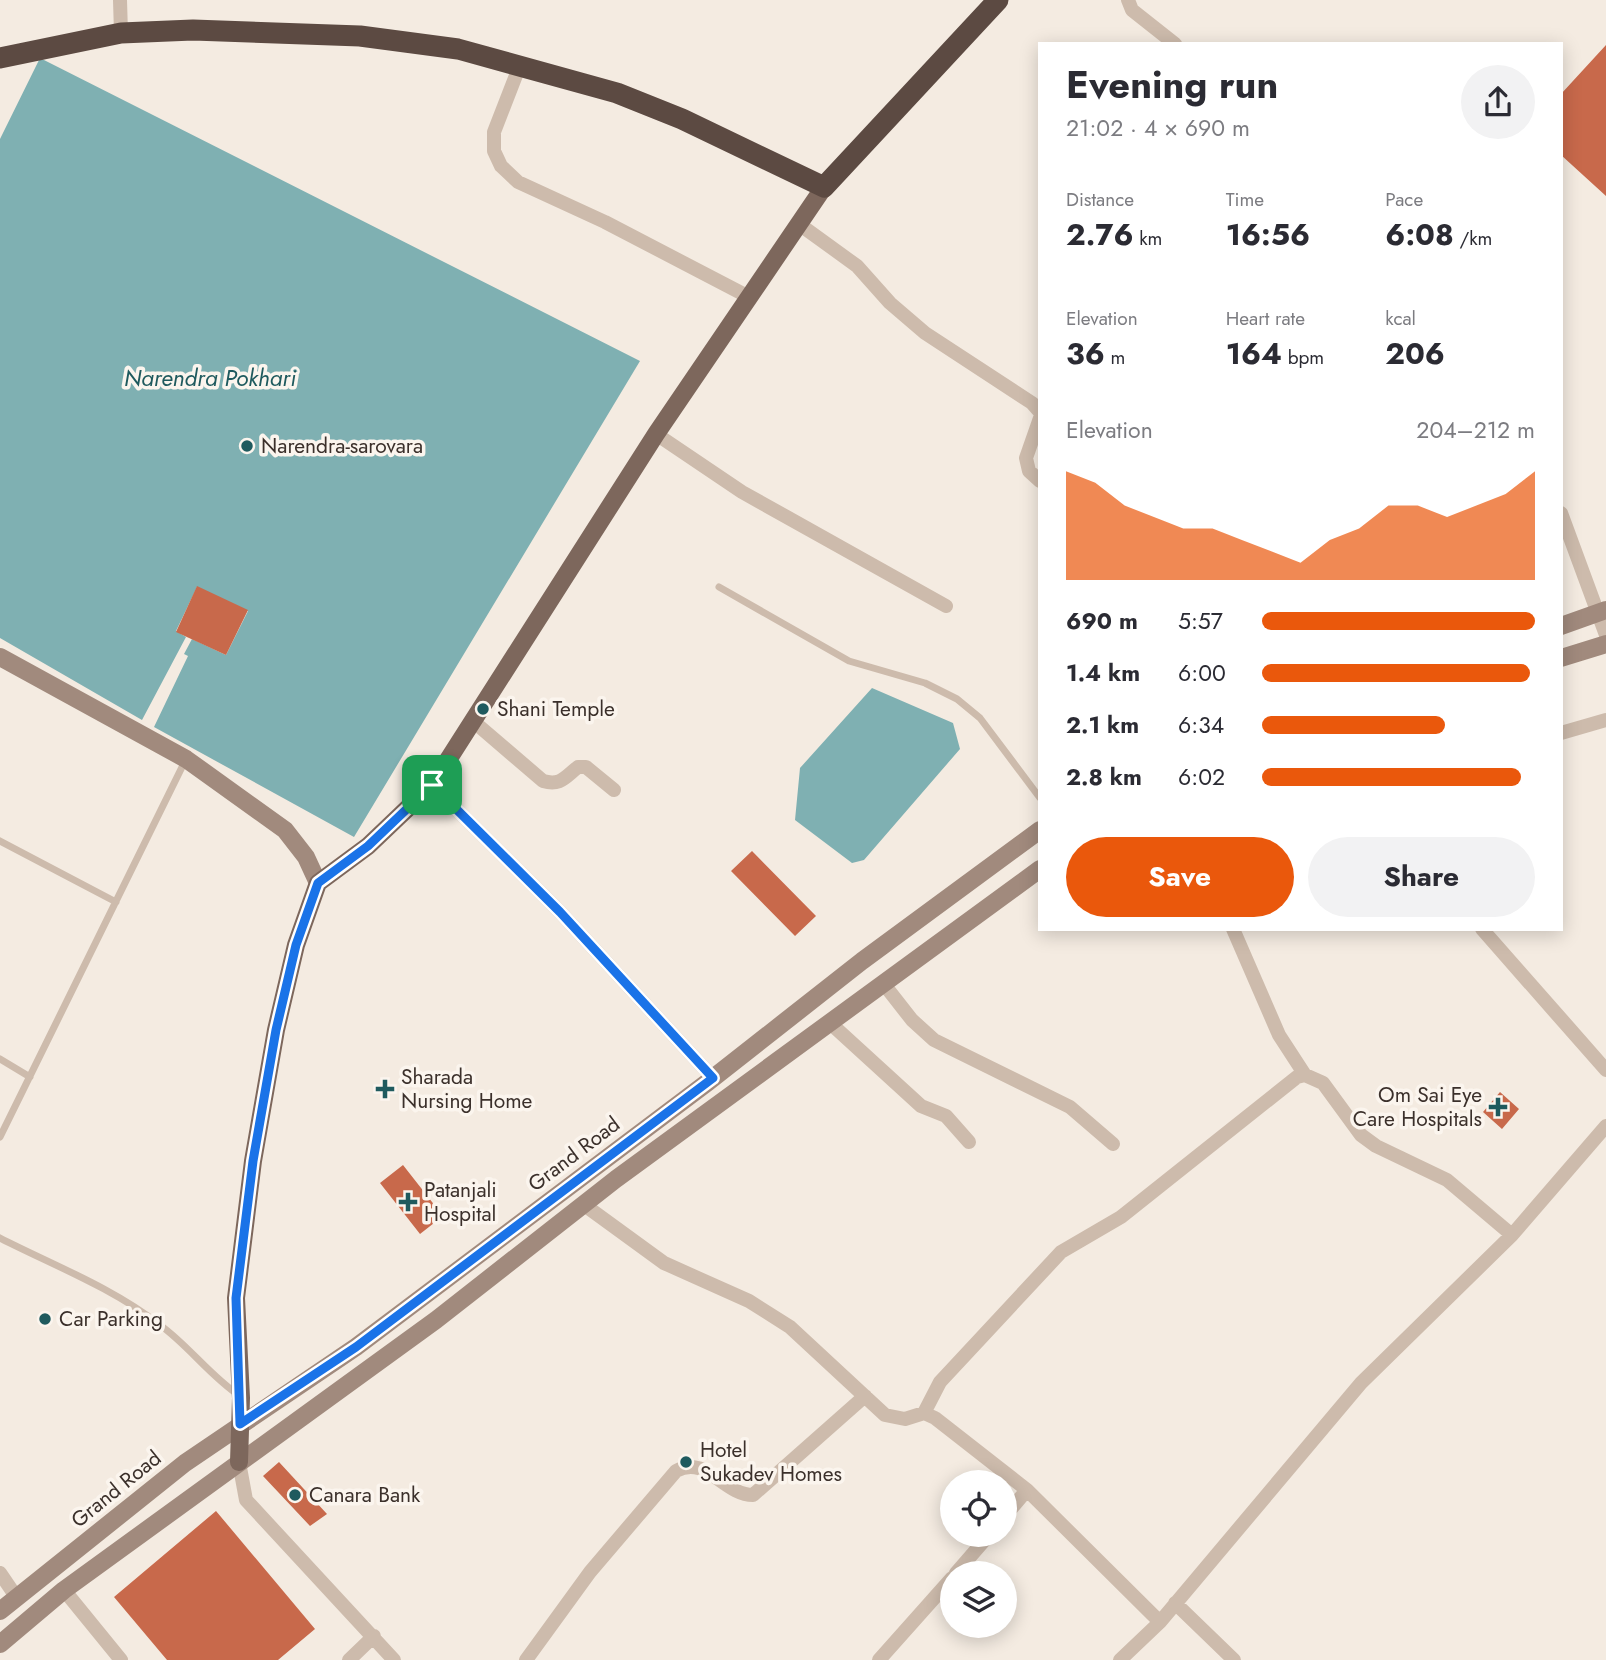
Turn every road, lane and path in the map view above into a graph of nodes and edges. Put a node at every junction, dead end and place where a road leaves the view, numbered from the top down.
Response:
1 (120, 0) edge
2 (999, 0) edge
3 (1128, 0) edge
4 (121, 33) junction
5 (1172, 42) edge
6 (0, 58) edge
7 (520, 65) junction
8 (824, 187) junction
9 (799, 224) junction
10 (749, 297) junction
11 (1038, 410) edge
12 (1038, 424) edge
13 (656, 434) junction
14 (1038, 479) edge
15 (1563, 518) edge
16 (719, 587) dead end
17 (946, 606) dead end
18 (1602, 611) edge
19 (1563, 625) edge
20 (1606, 635) edge
21 (1606, 644) edge
22 (0, 657) edge
23 (1563, 657) edge
24 (1606, 720) edge
25 (473, 721) junction
26 (1563, 732) edge
27 (186, 759) junction
28 (432, 785) junction
29 (614, 790) dead end
30 (1038, 795) edge
31 (1038, 831) edge
32 (0, 841) edge
33 (1038, 870) edge
34 (318, 883) junction
35 (116, 902) junction
36 (1234, 931) edge
37 (1484, 931) edge
38 (883, 982) junction
39 (830, 1022) junction
40 (0, 1059) edge
41 (1606, 1070) edge
42 (1305, 1075) junction
43 (30, 1077) junction
44 (713, 1078) junction
45 (1606, 1126) edge
46 (0, 1137) edge
47 (969, 1142) dead end
48 (1113, 1144) dead end
49 (583, 1204) junction
50 (1513, 1235) junction
51 (0, 1238) edge
52 (865, 1396) junction
53 (241, 1398) junction
54 (924, 1413) junction
55 (240, 1424) junction
56 (239, 1462) junction
57 (1027, 1490) junction
58 (1017, 1502) edge
59 (979, 1547) edge
60 (966, 1561) edge
61 (0, 1573) edge
62 (64, 1590) junction
63 (940, 1591) edge
64 (17, 1598) junction
65 (1175, 1603) junction
66 (0, 1611) edge
67 (1160, 1622) junction
68 (374, 1636) junction
69 (0, 1644) edge
70 (121, 1660) edge
71 (349, 1660) edge
72 (394, 1660) edge
73 (526, 1660) edge
74 (879, 1660) edge
75 (1121, 1660) edge
76 (1234, 1660) edge

1 - 4 street
2 - 8 highway
3 - 5 street
4 - 6 highway
4 - 7 highway
7 - 8 highway
7 - 10 street
8 - 9 main road
9 - 10 main road
9 - 11 street
10 - 13 main road
12 - 14 street
13 - 17 street
13 - 25 main road
15 - 18 street
16 - 30 lane
18 - 19 main road
18 - 20 street
21 - 23 main road
22 - 27 main road
24 - 26 street
25 - 28 main road
25 - 29 street
27 - 34 main road
27 - 35 lane
28 - 34 main road
28 - 44 street
31 - 44 main road, Grand Road
32 - 35 lane
33 - 38 main road
34 - 53 main road
35 - 43 lane
36 - 42 street
37 - 41 street
38 - 39 main road
38 - 48 street
39 - 47 street
39 - 49 main road
40 - 43 lane
42 - 50 street
42 - 54 street
43 - 46 lane
44 - 55 main road, Grand Road
45 - 50 street
49 - 52 street
49 - 56 main road
50 - 65 street
51 - 53 lane
52 - 54 street
52 - 73 street
53 - 55 main road
54 - 57 street
55 - 56 main road
55 - 64 main road, Grand Road
56 - 62 main road
56 - 68 street
57 - 58 street
57 - 67 street
59 - 60 street
61 - 64 street
62 - 69 main road
62 - 70 street
63 - 74 street
64 - 66 main road, Grand Road
65 - 67 street
65 - 76 street
67 - 75 street
68 - 71 street
68 - 72 street

